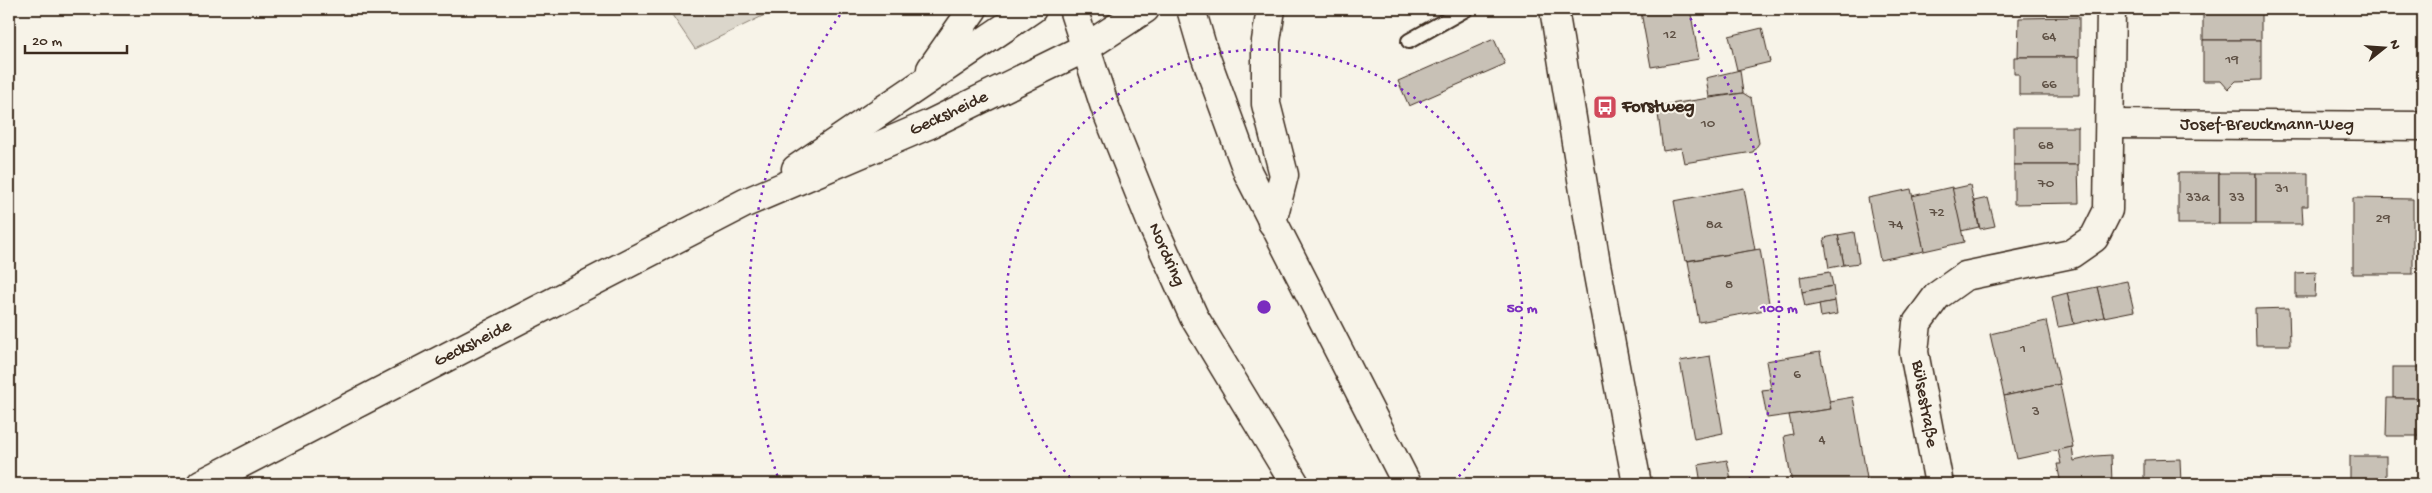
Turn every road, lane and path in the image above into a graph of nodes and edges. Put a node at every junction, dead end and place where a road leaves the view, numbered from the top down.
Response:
1 (973, 9) edge
2 (1032, 9) edge
3 (1073, 9) edge
4 (1145, 9) edge
5 (1192, 9) edge
6 (1271, 9) edge
7 (1466, 9) edge
8 (1554, 9) edge
9 (2110, 9) edge
10 (1409, 41) dead end
11 (1085, 48) junction
12 (922, 82) junction
13 (2110, 124) junction
14 (2423, 126) edge
15 (745, 203) junction
16 (1272, 222) junction
17 (202, 484) edge
18 (1295, 484) edge
19 (1407, 484) edge
20 (1637, 484) edge
21 (1939, 484) edge

1 - 12 street
2 - 12 street, Gecksheide
3 - 11 street, Nordring
4 - 11 street, Gecksheide
5 - 16 street
6 - 16 street
7 - 10 lane
8 - 20 street
9 - 13 street
11 - 15 street, Gecksheide
11 - 18 street, Nordring
12 - 15 street, Gecksheide
13 - 14 street, Josef-Breuckmann-Weg
13 - 21 street, Bülsestraße
15 - 17 street, Gecksheide
16 - 19 street

